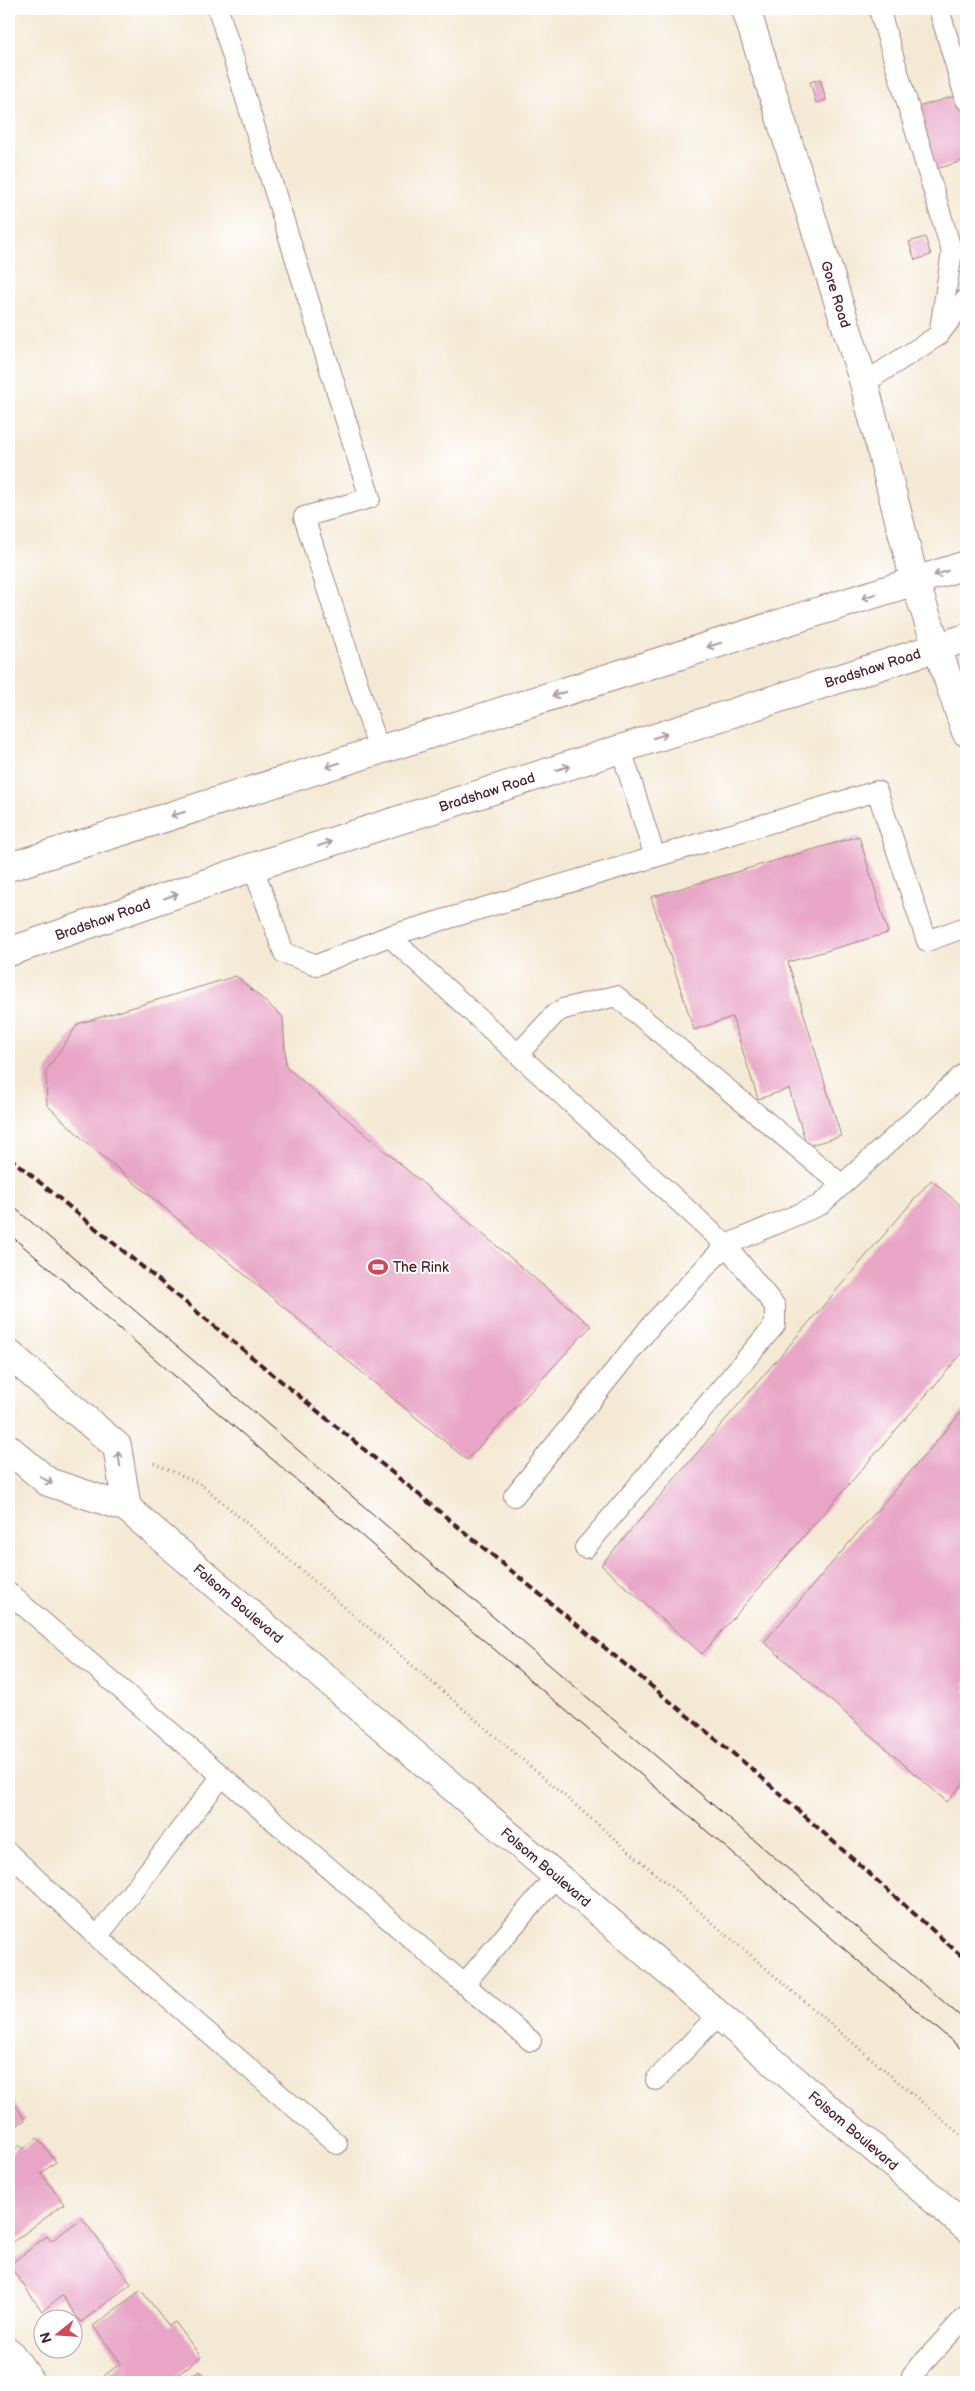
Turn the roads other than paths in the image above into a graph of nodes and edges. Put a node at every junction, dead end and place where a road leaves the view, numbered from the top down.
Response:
1 (218, 9) edge
2 (746, 9) edge
3 (878, 9) edge
4 (939, 9) edge
5 (966, 100) edge
6 (966, 299) edge
7 (939, 335) junction
8 (864, 384) junction
9 (966, 564) edge
10 (915, 582) junction
11 (966, 638) edge
12 (937, 648) junction
13 (966, 732) edge
14 (621, 749) junction
15 (380, 750) junction
16 (655, 857) junction
17 (9, 867) edge
18 (253, 867) junction
19 (966, 927) edge
20 (390, 936) junction
21 (9, 952) edge
22 (518, 1054) junction
23 (966, 1072) edge
24 (842, 1185) junction
25 (726, 1245) junction
26 (9, 1354) edge
27 (9, 1449) edge
28 (514, 1496) dead end
29 (126, 1508) junction
30 (585, 1548) dead end
31 (9, 1592) edge
32 (222, 1776) junction
33 (9, 1854) edge
34 (558, 1875) junction
35 (97, 1937) junction
36 (464, 1984) junction
37 (718, 2015) junction
38 (531, 2042) dead end
39 (656, 2080) dead end
40 (337, 2144) dead end
41 (966, 2227) edge
42 (966, 2316) edge
43 (9, 2352) edge
44 (912, 2374) dead end
45 (31, 2382) edge

1 - 15 lane
2 - 8 main road, Gore Road
3 - 7 lane
4 - 5 lane
6 - 7 lane
7 - 8 lane
8 - 10 main road, Gore Road
9 -> 10 main road
10 - 12 main road, Gore Road
10 -> 15 main road
11 - 12 main road, Bradshaw Road
12 - 13 main road, Gore Road
14 -> 12 main road, Bradshaw Road
14 - 16 lane
18 -> 14 main road, Bradshaw Road
15 -> 17 main road
16 - 19 lane
16 - 20 lane
18 - 20 lane
21 -> 18 main road, Bradshaw Road
20 - 22 lane
22 - 24 lane
22 - 25 lane
23 - 24 lane
24 - 25 lane
25 - 28 lane
25 - 30 lane
29 -> 26 main road
27 -> 29 main road, Folsom Boulevard
29 - 34 main road, Folsom Boulevard
31 - 32 lane
32 - 35 lane
32 - 36 lane
33 - 35 lane
34 - 36 lane
34 - 37 main road, Folsom Boulevard
35 - 40 lane
36 - 38 lane
37 - 39 lane
37 - 41 main road, Folsom Boulevard
42 - 44 lane
43 - 45 main road

